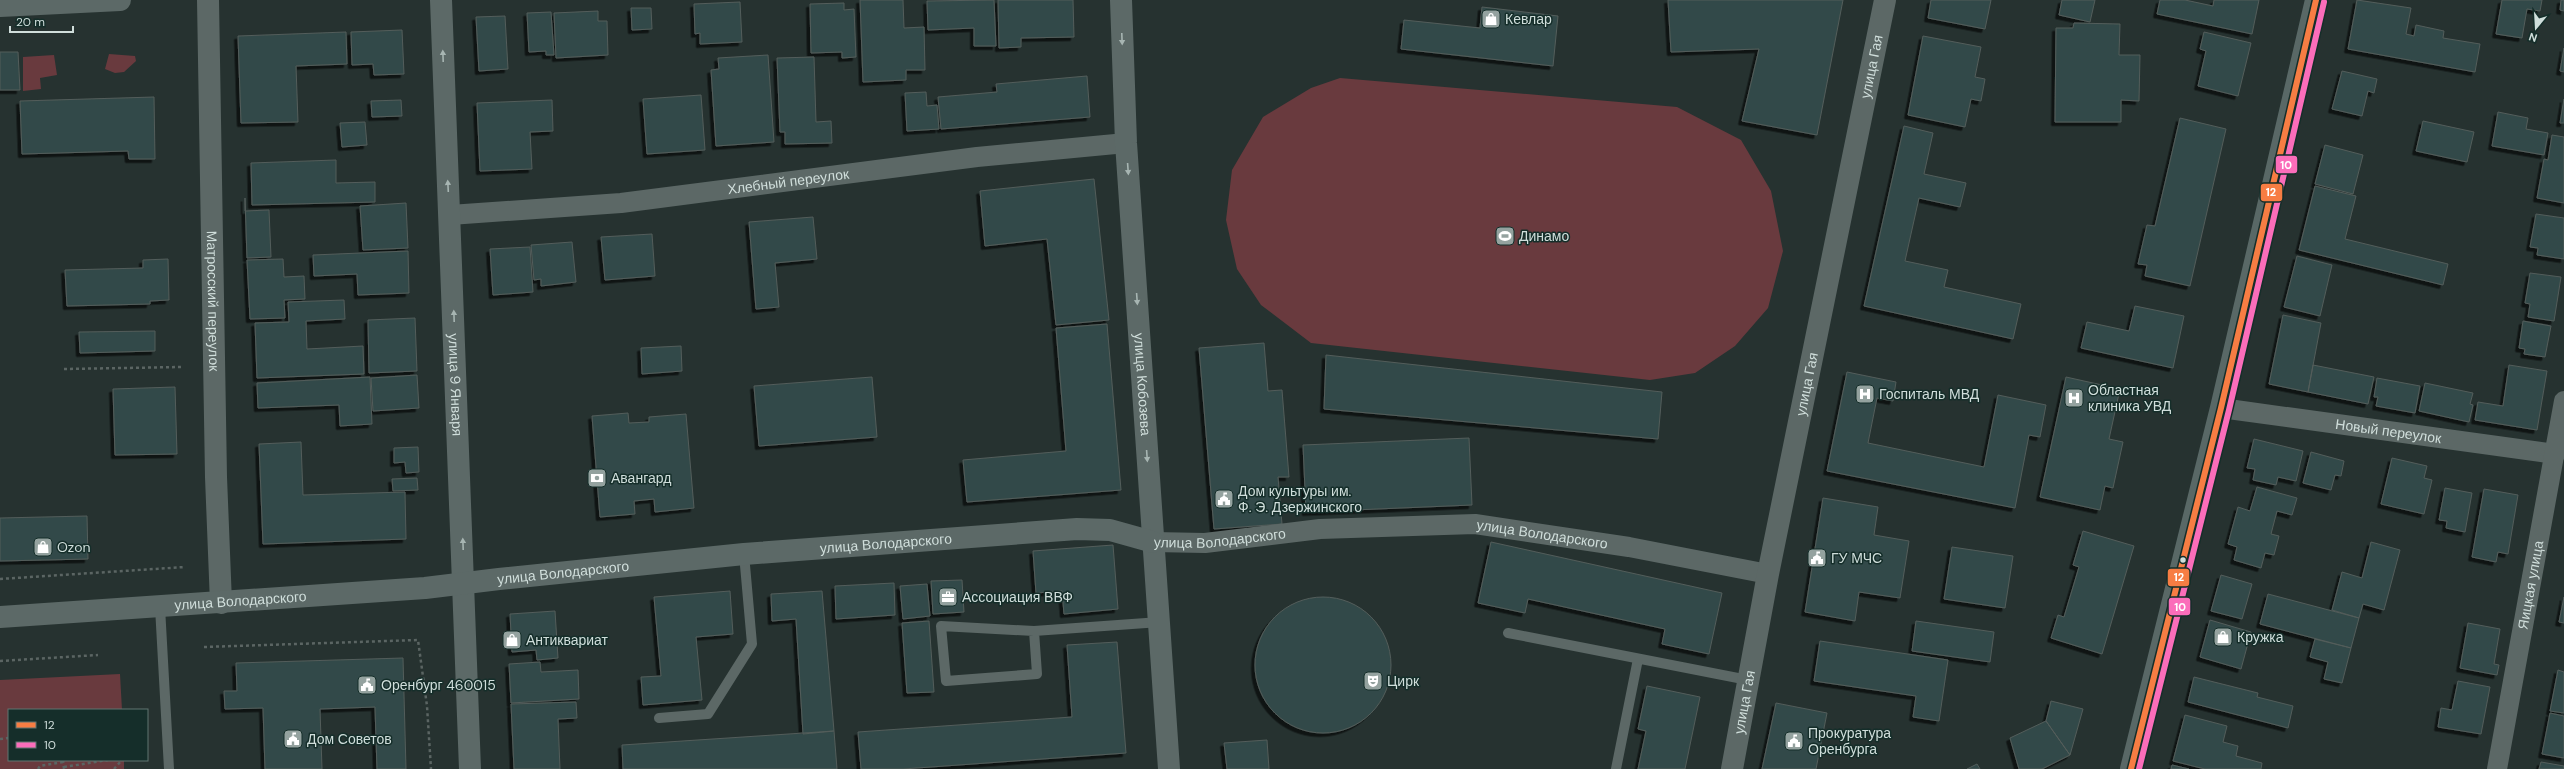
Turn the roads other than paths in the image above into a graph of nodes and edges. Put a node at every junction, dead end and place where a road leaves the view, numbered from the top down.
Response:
1 (120, 0) edge
2 (208, 0) edge
3 (441, 0) edge
4 (1121, 0) edge
5 (1885, 0) edge
6 (2316, 0) edge
7 (0, 6) edge
8 (1126, 143) junction
9 (450, 215) junction
10 (2564, 401) edge
11 (2221, 408) junction
12 (2555, 454) junction
13 (1153, 542) junction
14 (744, 554) junction
15 (1768, 574) junction
16 (464, 583) junction
17 (221, 603) junction
18 (160, 608) junction
19 (0, 617) edge
20 (1160, 622) junction
21 (1034, 631) junction
22 (1508, 633) dead end
23 (1638, 659) junction
24 (1748, 680) junction
25 (659, 718) dead end
26 (169, 769) edge
27 (470, 769) edge
28 (1169, 769) edge
29 (1616, 769) edge
30 (1732, 769) edge
31 (2131, 769) edge
32 (2497, 769) edge

1 - 7 main road
2 - 17 street, Матросский переулок
9 -> 3 main road, улица 9 Января
4 -> 8 main road, улица Кобозева
5 - 15 street, улица Гая
6 - 11 main road
8 - 9 street, Хлебный переулок
8 -> 13 main road, улица Кобозева
16 -> 9 main road, улица 9 Января
10 - 12 street, Яицкая улица
11 - 12 street, Новый переулок
11 - 31 main road
12 - 32 street, Яицкая улица
13 - 14 main road, улица Володарского
13 - 15 street, улица Володарского
13 - 20 main road, улица Кобозева
14 - 16 main road, улица Володарского
14 - 25 lane
15 - 24 street, улица Гая
16 - 17 main road, улица Володарского
16 - 27 main road, улица 9 Января
17 - 18 main road, улица Володарского
18 - 19 main road, улица Володарского
18 - 26 lane
20 - 21 lane
20 - 28 main road, улица Кобозева
21 - 21 lane
22 - 23 lane
23 - 24 lane
23 - 29 lane
24 - 30 street, улица Гая

